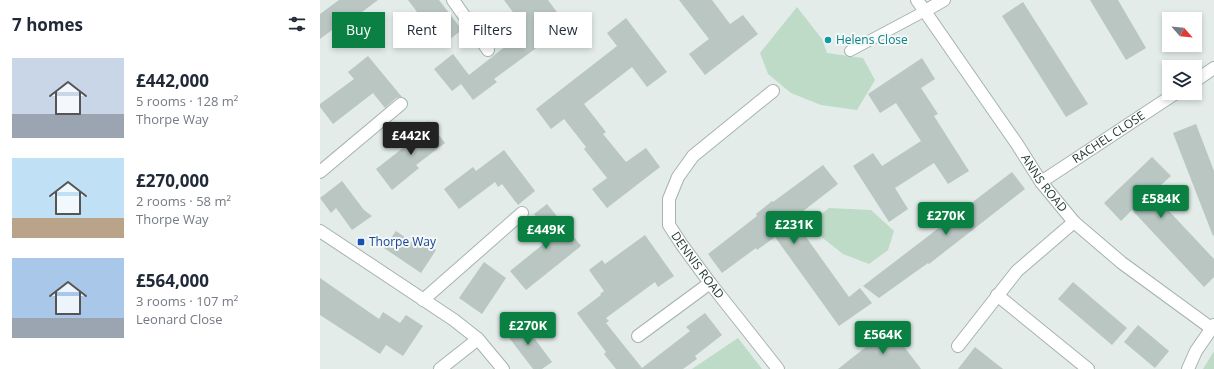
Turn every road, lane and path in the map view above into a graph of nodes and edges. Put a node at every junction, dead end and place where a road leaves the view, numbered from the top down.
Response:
1 (453, 0) edge
2 (917, 0) edge
3 (944, 0) edge
4 (925, 11) junction
5 (488, 50) dead end
6 (850, 51) dead end
7 (1214, 68) edge
8 (1202, 76) edge
9 (773, 91) dead end
10 (1165, 100) edge
11 (401, 104) dead end
12 (320, 172) edge
13 (1040, 182) junction
14 (522, 213) dead end
15 (1074, 222) junction
16 (320, 230) edge
17 (710, 283) junction
18 (997, 295) junction
19 (423, 300) junction
20 (1213, 326) edge
21 (638, 336) dead end
22 (478, 339) junction
23 (958, 346) dead end
24 (440, 369) edge
25 (503, 369) edge
26 (778, 369) edge
27 (1088, 369) edge
28 (1188, 369) edge

1 - 5 street
2 - 4 street, ANNS ROAD
3 - 4 street
4 - 6 lane
4 - 13 street, ANNS ROAD
7 - 8 street
9 - 17 street, DENNIS ROAD
10 - 13 street, RACHEL CLOSE
11 - 12 street
13 - 15 street, ANNS ROAD
14 - 19 street
15 - 18 street
15 - 20 street, ANNS ROAD
16 - 19 street
17 - 21 street
17 - 26 street, DENNIS ROAD
18 - 23 street
18 - 27 street
19 - 22 street
20 - 28 street
22 - 24 street
22 - 25 street

